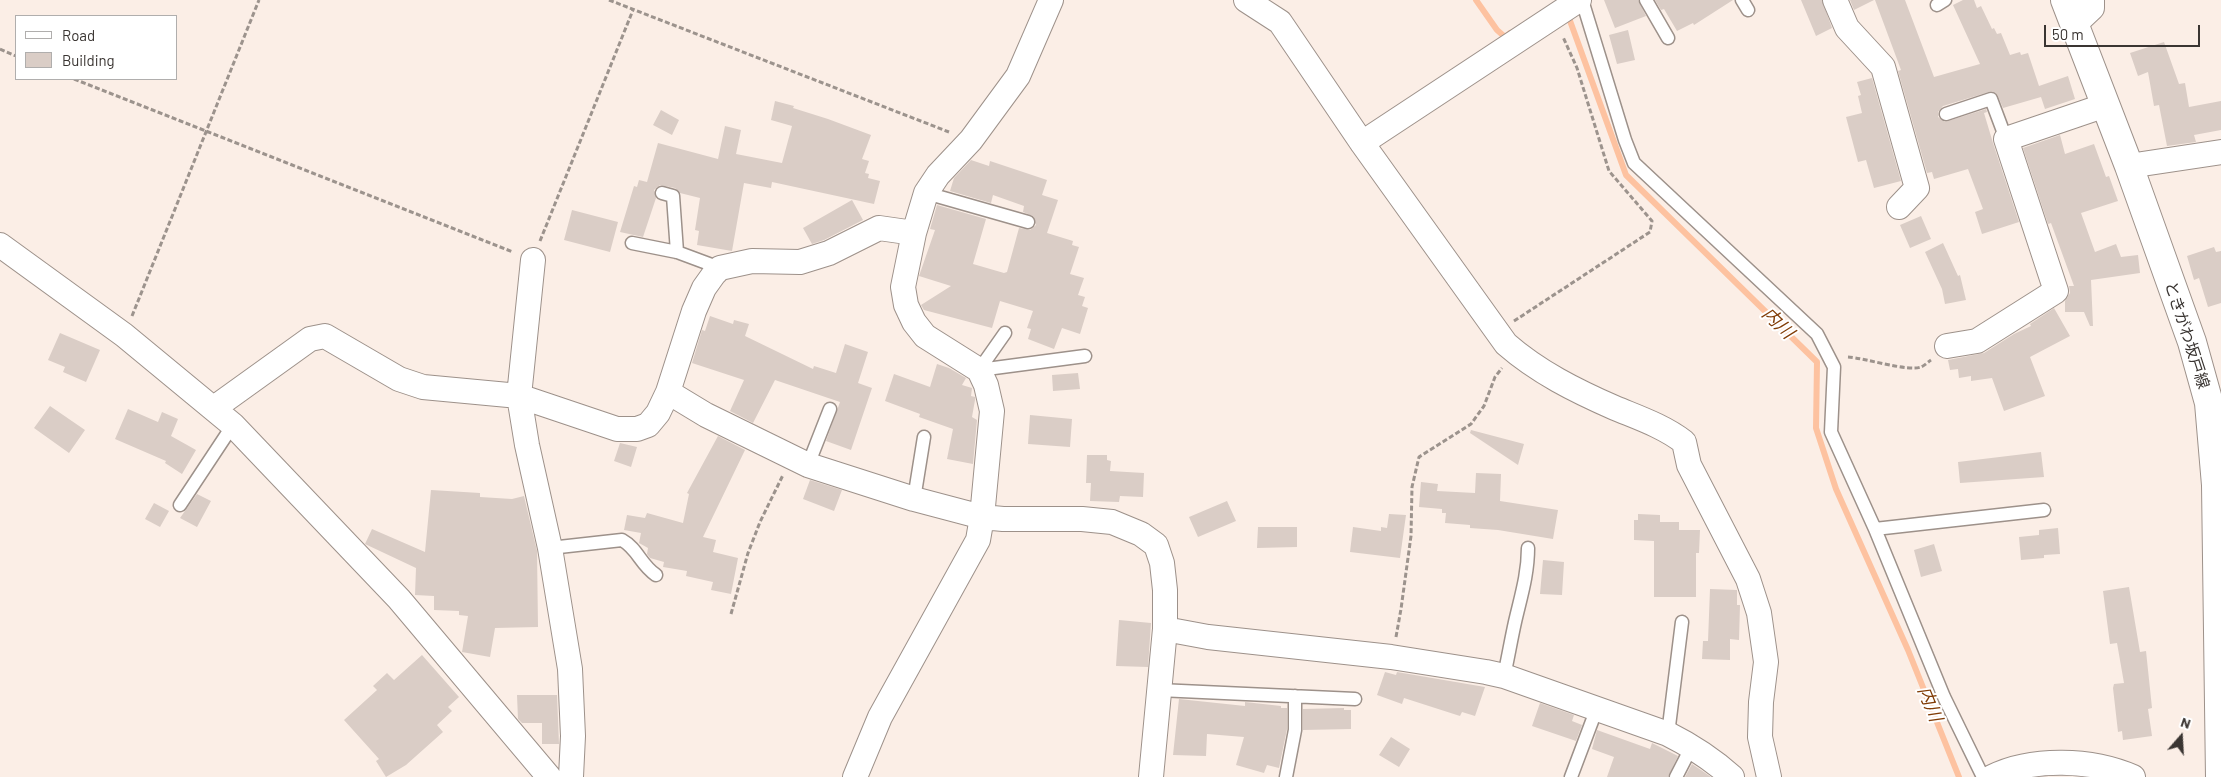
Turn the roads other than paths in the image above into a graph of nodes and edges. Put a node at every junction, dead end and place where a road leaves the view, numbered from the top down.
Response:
1 (1051, 0) edge
2 (1581, 0) edge
3 (1646, 0) edge
4 (1835, 0) edge
5 (2092, 0) edge
6 (1255, 3) edge
7 (2070, 12) edge
8 (1668, 38) dead end
9 (2106, 105) junction
10 (1946, 114) dead end
11 (2006, 139) junction
12 (1362, 143) junction
13 (2221, 152) edge
14 (2129, 166) junction
15 (662, 193) dead end
16 (926, 193) junction
17 (1899, 207) dead end
18 (1028, 222) dead end
19 (914, 233) junction
20 (632, 243) dead end
21 (0, 245) edge
22 (677, 252) junction
23 (532, 260) road end
24 (720, 268) junction
25 (1005, 333) dead end
26 (1947, 346) road end
27 (1085, 356) dead end
28 (978, 370) junction
29 (668, 392) junction
30 (519, 396) junction
31 (214, 408) junction
32 (830, 409) dead end
33 (233, 425) junction
34 (924, 437) dead end
35 (800, 461) junction
36 (914, 499) junction
37 (180, 505) dead end
38 (2044, 510) dead end
39 (982, 517) junction
40 (1874, 529) junction
41 (550, 548) junction
42 (1528, 548) dead end
43 (656, 575) dead end
44 (1682, 622) dead end
45 (1165, 629) junction
46 (1504, 676) junction
47 (1159, 690) junction
48 (1295, 696) junction
49 (1355, 699) dead end
50 (1597, 708) junction
51 (1668, 734) junction
52 (1692, 746) junction
53 (549, 777) edge
54 (571, 777) edge
55 (855, 777) edge
56 (1152, 777) edge
57 (1286, 777) edge
58 (1571, 777) edge
59 (1676, 777) edge
60 (1732, 777) edge
61 (1769, 777) edge
62 (1983, 777) edge
63 (1992, 777) edge
64 (2133, 777) edge
65 (2220, 777) edge

1 - 16 street
2 - 12 street
2 - 40 lane
3 - 8 lane
4 - 17 street
5 - 7 street
6 - 12 street
7 - 9 main road, ときがわ坂戸線
9 - 11 street
9 - 14 main road, ときがわ坂戸線
10 - 11 lane
11 - 26 street
12 - 61 street
13 - 14 street
14 - 65 main road, ときがわ坂戸線
15 - 22 lane
16 - 18 lane
16 - 19 street
19 - 24 street
19 - 28 street
20 - 22 lane
21 - 31 street
22 - 24 lane
23 - 30 street
24 - 29 street
25 - 28 lane
27 - 28 lane
28 - 39 street
29 - 30 street
29 - 35 street
30 - 31 street
30 - 41 street
31 - 33 street
32 - 35 lane
33 - 37 lane
33 - 53 street
34 - 36 lane
35 - 36 street
36 - 39 street
38 - 40 lane
39 - 45 street
39 - 55 street
40 - 62 lane
41 - 43 lane
41 - 54 street
42 - 46 lane
44 - 51 lane
45 - 46 street
45 - 47 street
46 - 50 street
47 - 48 lane
47 - 56 street
48 - 49 lane
48 - 57 lane
50 - 51 street
50 - 58 lane
51 - 52 street
52 - 59 lane
52 - 60 street
63 - 64 street

